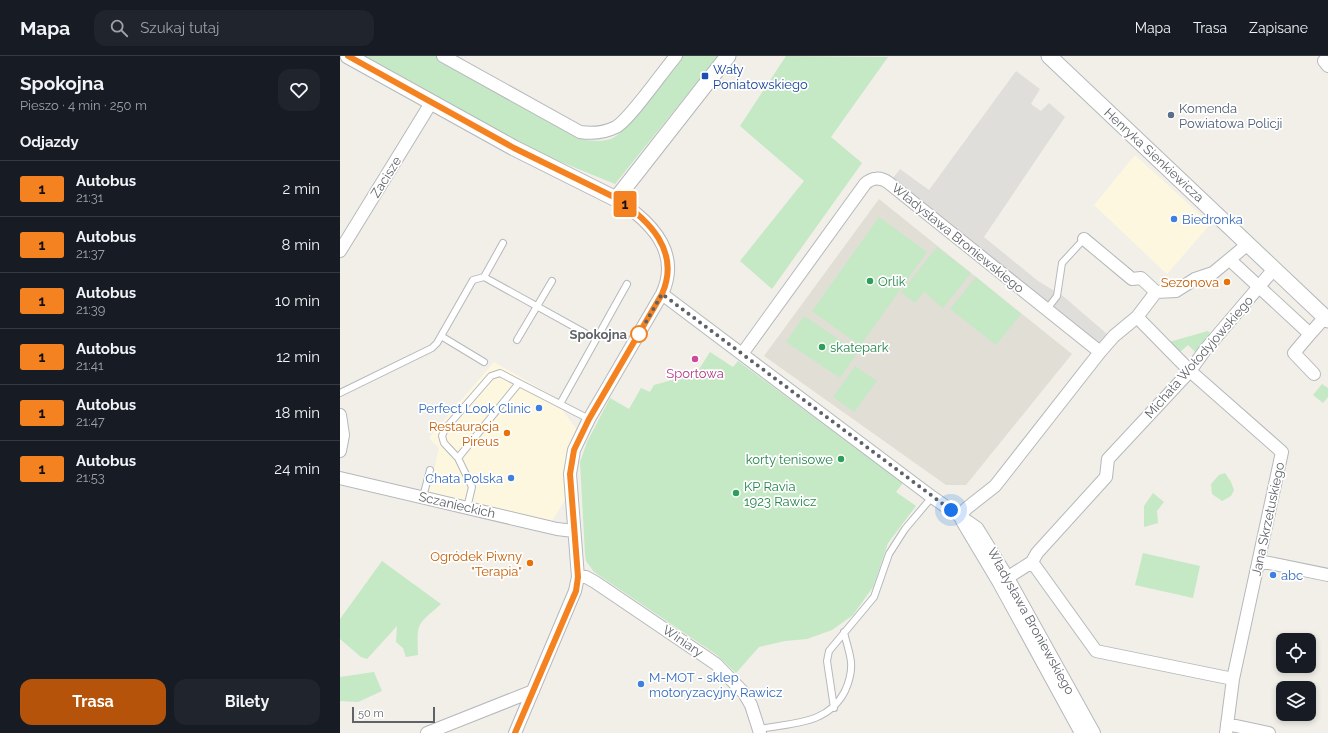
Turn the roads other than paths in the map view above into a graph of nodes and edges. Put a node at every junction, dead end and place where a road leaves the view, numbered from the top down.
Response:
1 (348, 56) edge
2 (443, 56) edge
3 (676, 56) edge
4 (728, 56) edge
5 (1049, 56) edge
6 (431, 103) junction
7 (616, 198) junction
8 (1084, 239) joint
9 (503, 243) dead end
10 (1248, 244) junction
11 (340, 251) edge
12 (1230, 260) junction
13 (1274, 269) junction
14 (484, 277) junction
15 (552, 281) dead end
16 (627, 284) dead end
17 (1259, 287) junction
18 (1156, 292) junction
19 (662, 294) junction
20 (537, 306) junction
21 (1046, 309) junction
22 (1137, 317) junction
23 (1327, 319) edge
24 (1310, 334) junction
25 (441, 336) junction
26 (596, 339) junction
27 (517, 340) dead end
28 (1100, 352) junction
29 (742, 354) junction
30 (484, 362) dead end
31 (1190, 371) junction
32 (1314, 374) dead end
33 (519, 383) junction
34 (340, 393) edge
35 (560, 404) junction
36 (340, 415) edge
37 (589, 419) junction
38 (340, 451) edge
39 (458, 458) junction
40 (430, 470) dead end
41 (340, 478) edge
42 (423, 497) junction
43 (932, 497) junction
44 (467, 508) junction
45 (959, 516) junction
46 (574, 531) junction
47 (1259, 561) junction
48 (1032, 562) junction
49 (1328, 575) edge
50 (578, 577) junction
51 (1003, 580) junction
52 (844, 632) junction
53 (1233, 679) junction
54 (533, 691) junction
55 (834, 708) junction
56 (1226, 728) edge
57 (760, 731) edge
58 (427, 733) edge
59 (515, 733) edge
60 (1081, 733) edge
61 (1094, 733) edge
62 (1269, 733) edge

1 - 6 street
2 - 3 street
4 - 7 street
5 - 10 street, Henryka Sienkiewicza
6 - 7 street
6 - 11 street, Zacisze
7 - 19 street
8 - 18 street
8 - 21 lane
9 - 14 lane
10 - 12 street
10 - 13 street, Henryka Sienkiewicza
12 - 17 street
12 - 18 street
13 - 17 street, Michała Wołodyjowskiego
13 - 23 street, Henryka Sienkiewicza
14 - 20 lane
14 - 25 lane
15 - 20 lane
16 - 26 lane
17 - 24 street
17 - 31 street, Michała Wołodyjowskiego
18 - 22 street
19 - 29 street, Władysława Broniewskiego
19 - 37 street
20 - 26 lane
20 - 27 lane
21 - 28 street, Władysława Broniewskiego
21 - 29 street, Władysława Broniewskiego
22 - 28 street
22 - 31 street, Jana Skrzetuskiego
23 - 24 street
24 - 32 street
25 - 30 lane
25 - 34 lane
26 - 35 lane
28 - 45 street
29 - 43 street, Władysława Broniewskiego
31 - 47 street, Jana Skrzetuskiego
31 - 48 street, Michała Wołodyjowskiego
33 - 35 lane
33 - 39 lane
33 - 39 lane
35 - 37 lane
36 - 38 street
37 - 46 street
39 - 44 lane
40 - 42 lane
41 - 42 street, Sczanieckich
42 - 44 street, Sczanieckich
43 - 45 street, Władysława Broniewskiego
43 - 52 lane
44 - 46 street, Sczanieckich
45 - 51 street, Władysława Broniewskiego
46 - 50 street
47 - 49 street
47 - 53 street, Jana Skrzetuskiego
48 - 51 street, Michała Wołodyjowskiego
48 - 53 street
50 - 54 street
50 - 57 street, Winiary
51 - 60 street, Władysława Broniewskiego
51 - 61 street, Władysława Broniewskiego
52 - 55 lane
52 - 55 lane
53 - 56 street, Jana Skrzetuskiego
54 - 58 street
54 - 59 street
55 - 57 lane
56 - 62 street

